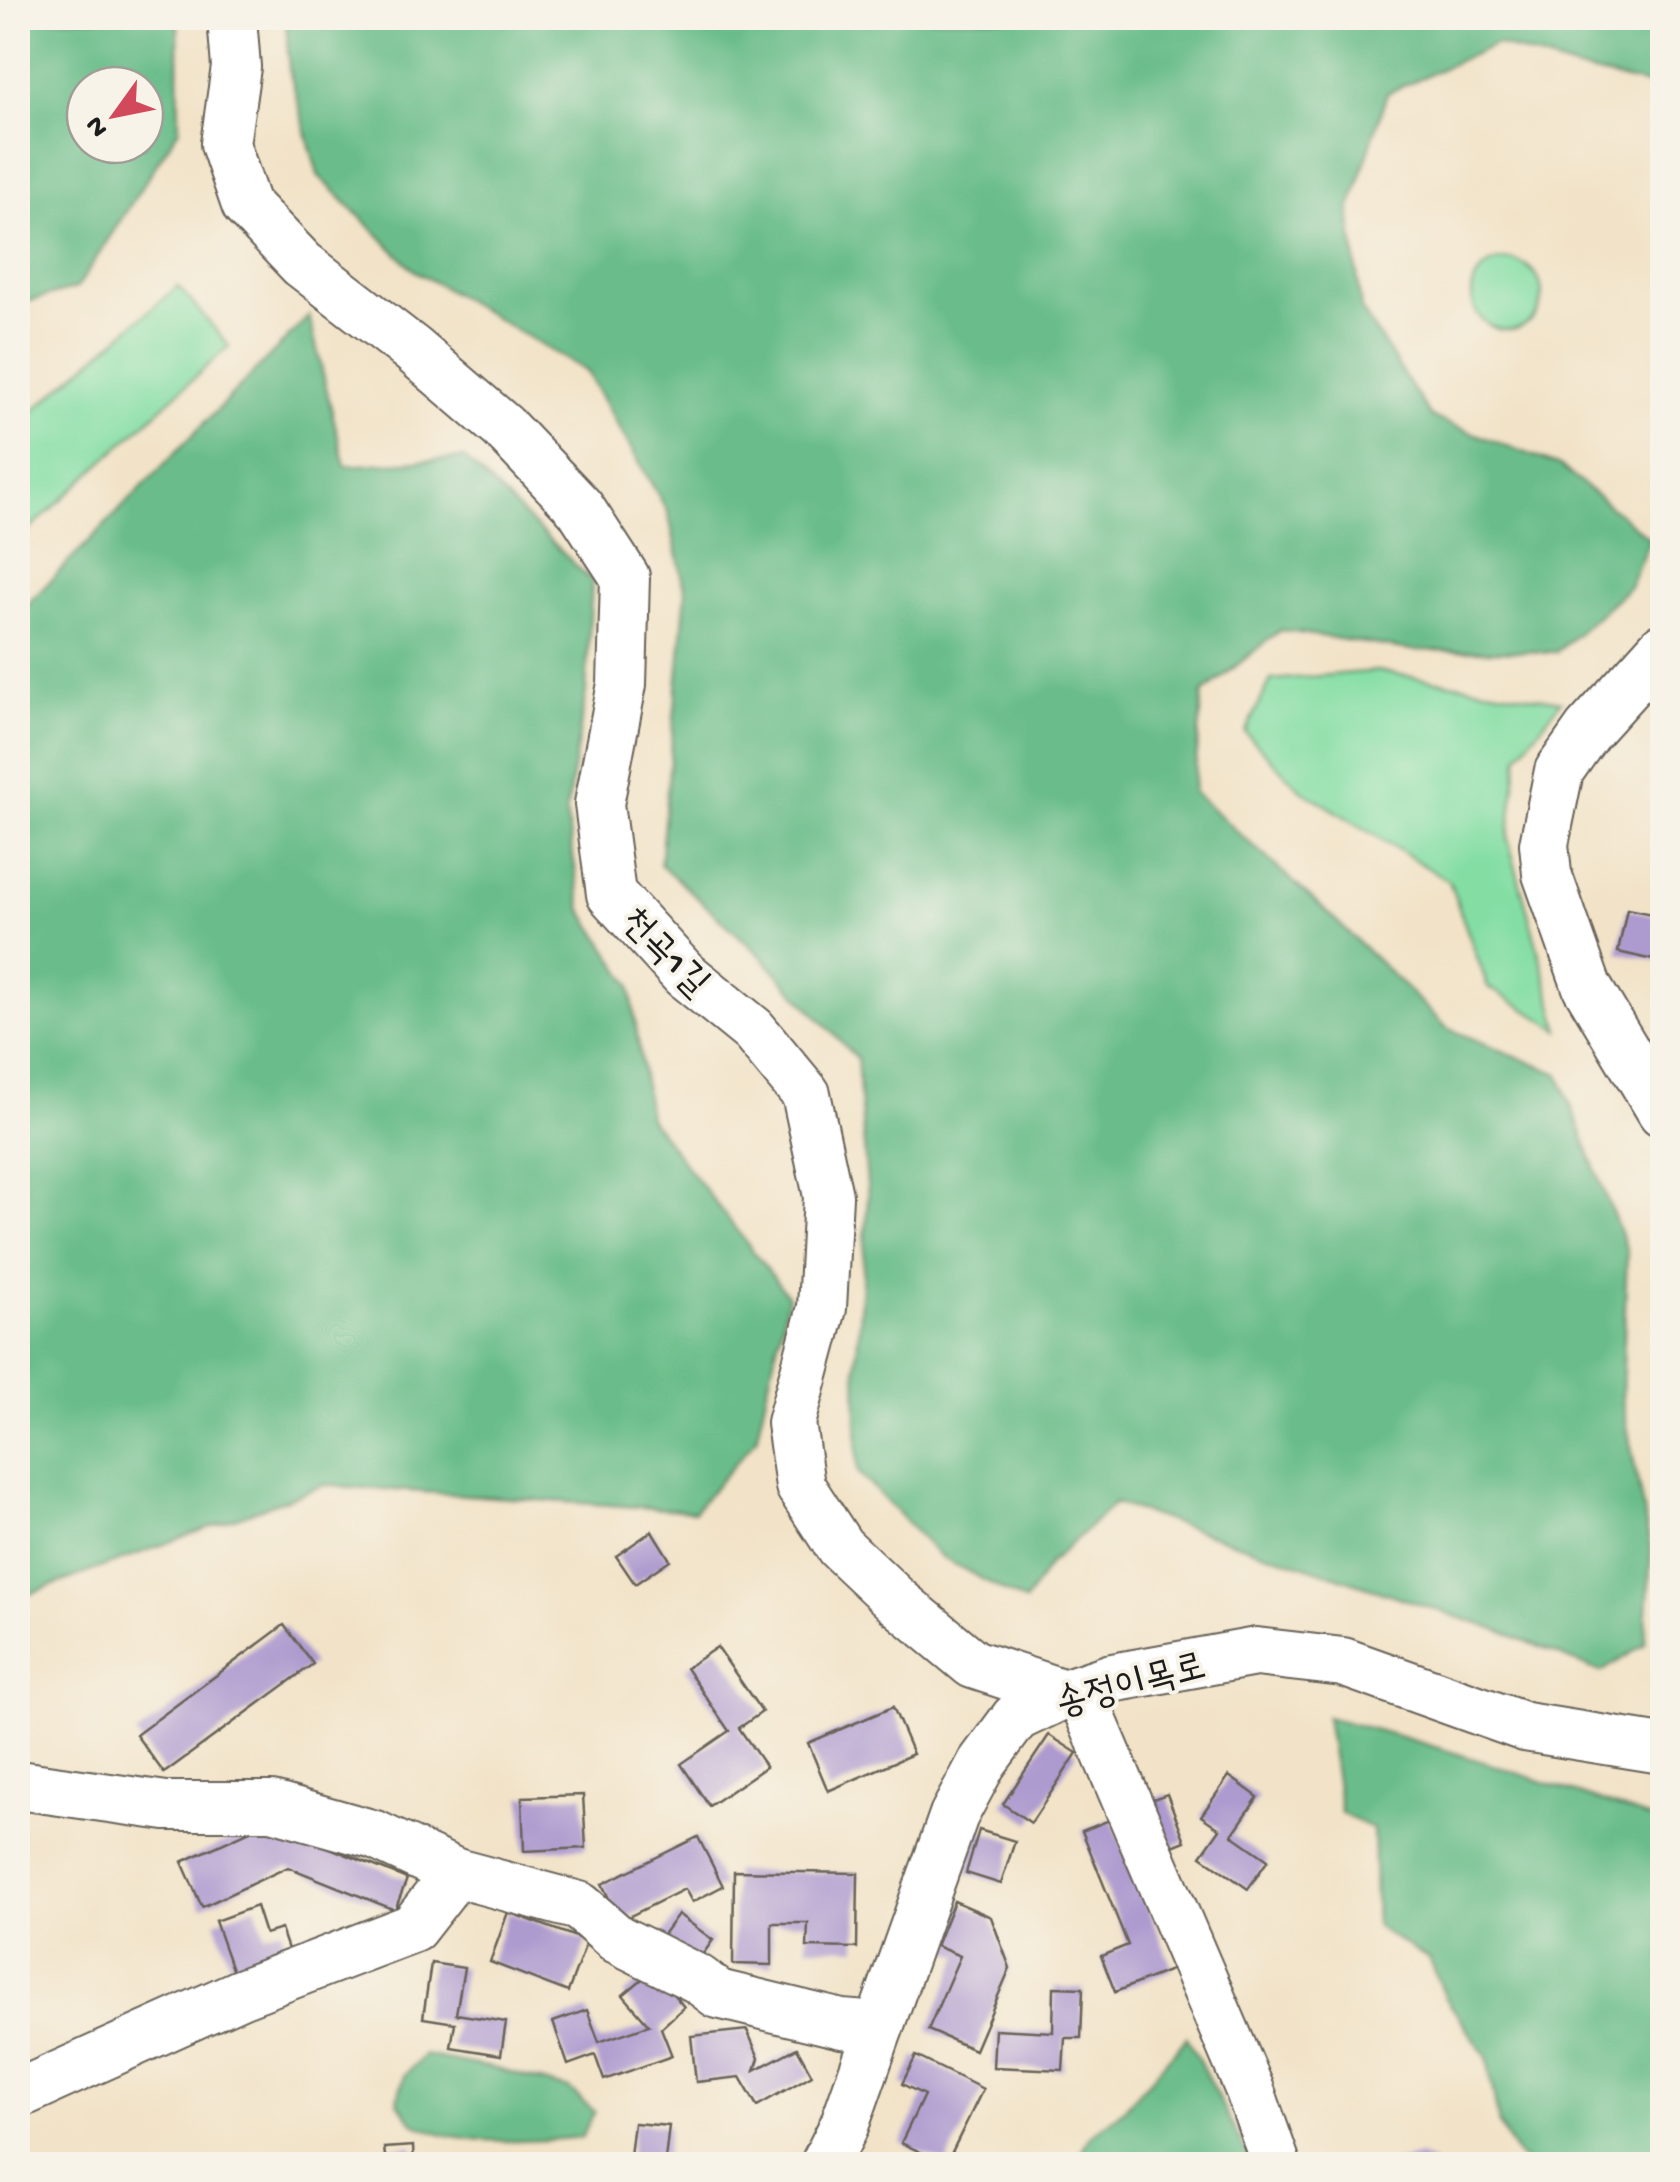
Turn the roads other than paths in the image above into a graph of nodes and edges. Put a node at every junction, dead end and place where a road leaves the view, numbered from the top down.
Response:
1 (232, 18) edge
2 (1662, 648) edge
3 (1662, 1112) edge
4 (1071, 1691) junction
5 (1662, 1749) edge
6 (18, 1785) edge
7 (456, 1873) junction
8 (879, 2027) junction
9 (18, 2094) edge
10 (824, 2164) edge
11 (1276, 2164) edge

1 - 4 street, 천곡1길
2 - 3 street
4 - 5 street, 송정이목로
4 - 8 street, 송정이목로
4 - 11 street
6 - 7 street
7 - 8 street
7 - 9 street
8 - 10 street, 송정이목로

